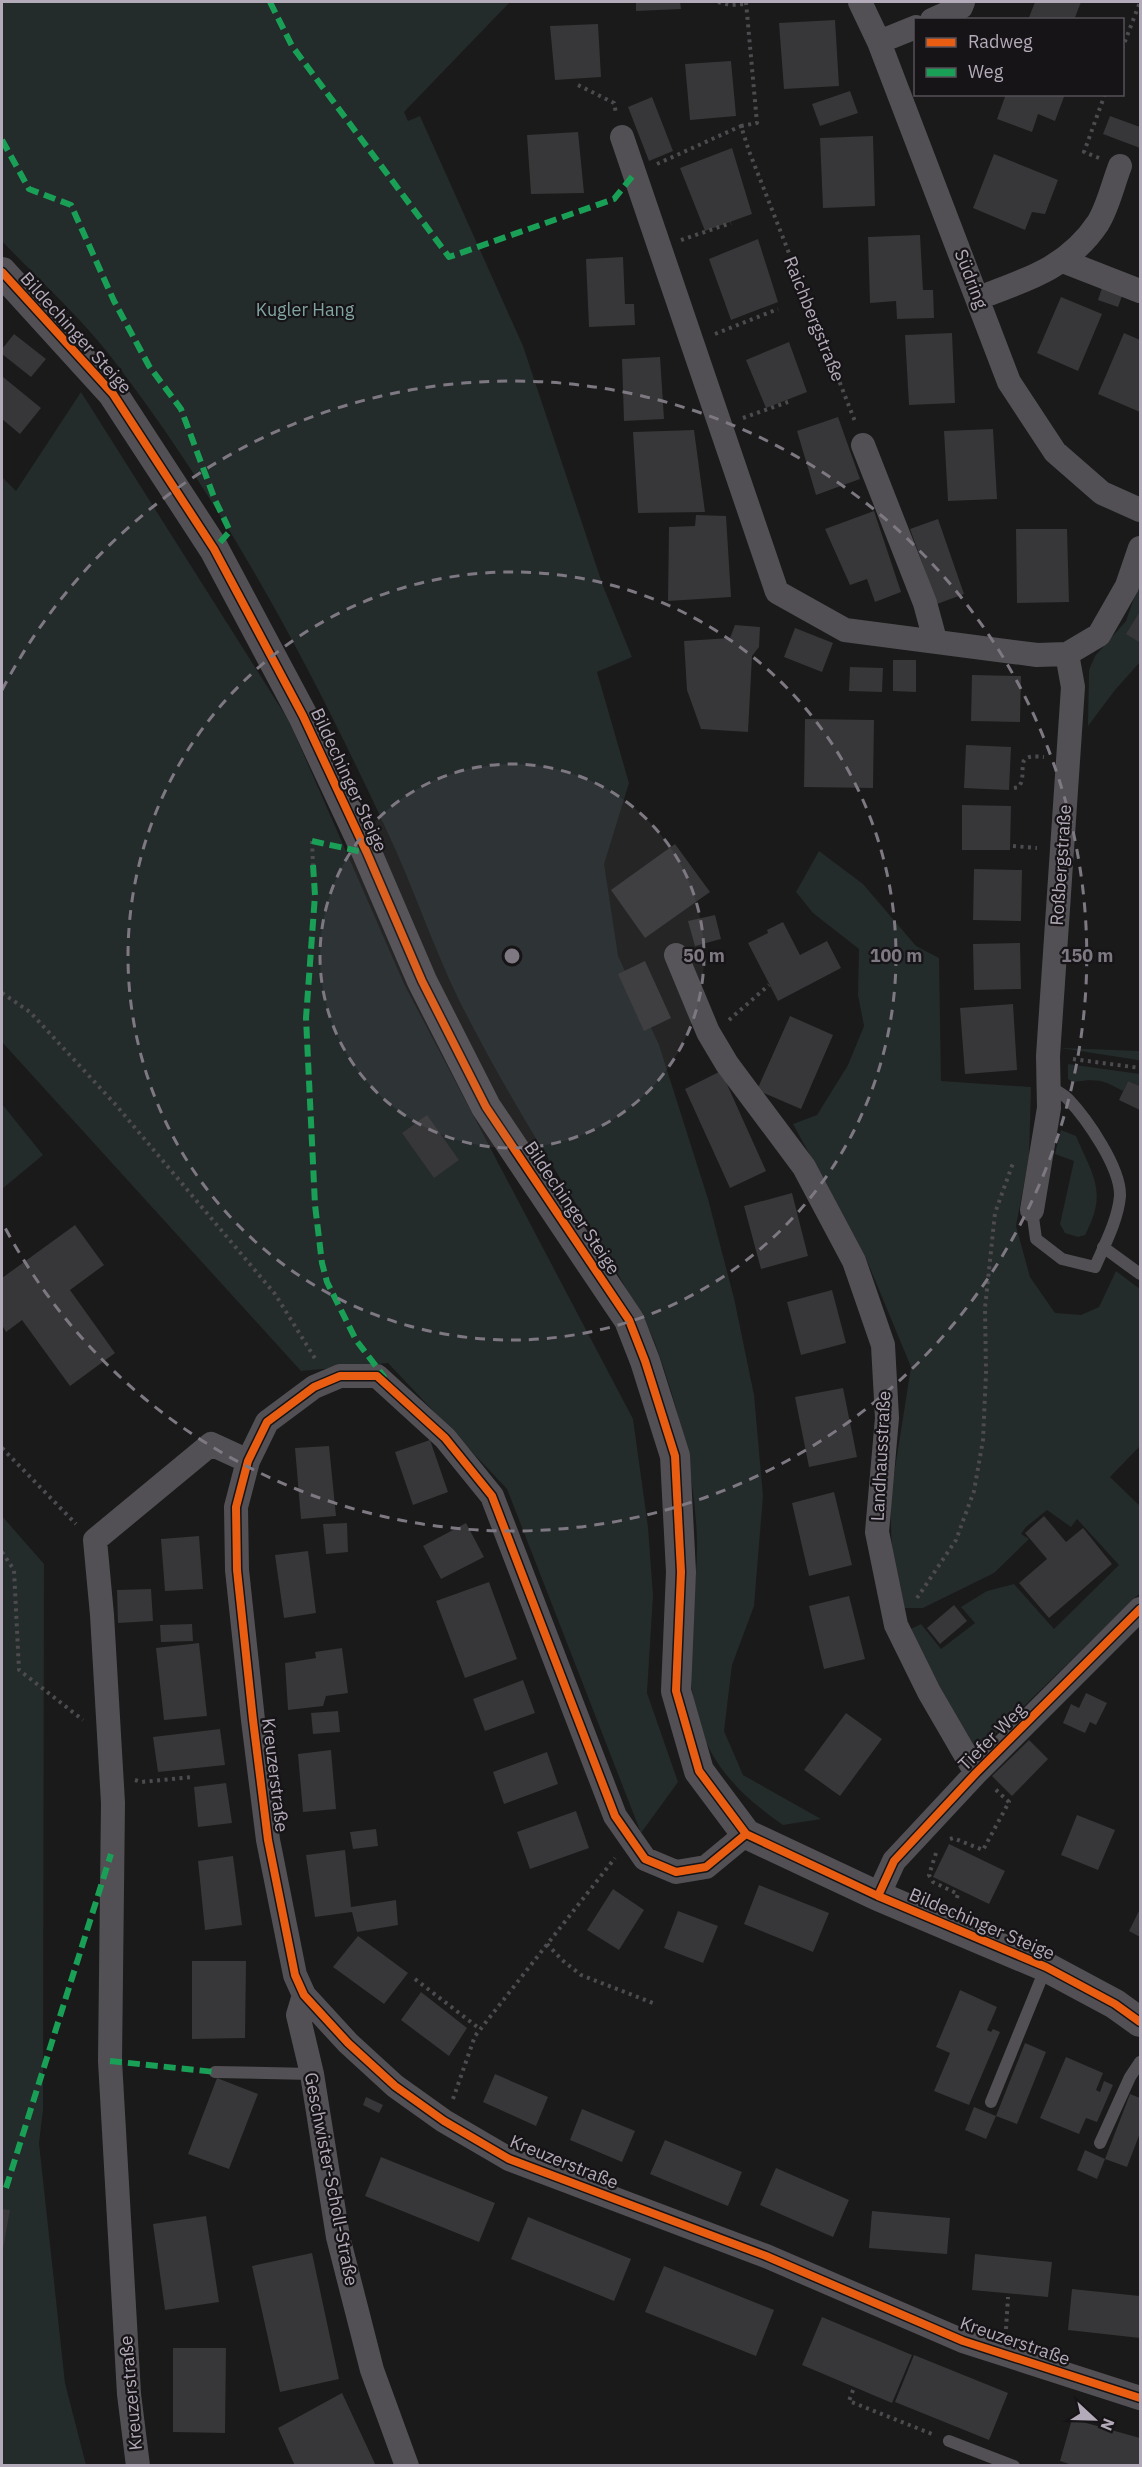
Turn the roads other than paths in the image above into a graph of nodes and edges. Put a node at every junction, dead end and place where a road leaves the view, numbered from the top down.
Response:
1 (860, 2) edge
2 (963, 2) edge
3 (936, 18) edge
4 (914, 27) edge
5 (879, 42) junction
6 (622, 137) road end
7 (1120, 166) road end
8 (1063, 261) junction
9 (2, 272) edge
10 (1140, 291) edge
11 (978, 298) junction
12 (863, 445) road end
13 (1140, 510) edge
14 (1140, 548) edge
15 (935, 640) junction
16 (1066, 654) junction
17 (676, 955) dead end
18 (1048, 1086) junction
19 (1032, 1210) joint
20 (1103, 1247) junction
21 (1140, 1274) edge
22 (248, 1461) junction
23 (1140, 1609) edge
24 (976, 1773) junction
25 (746, 1834) junction
26 (878, 1896) junction
27 (1046, 1967) junction
28 (304, 1995) junction
29 (1140, 2022) edge
30 (1140, 2062) edge
31 (215, 2072) dead end
32 (312, 2074) junction
33 (991, 2102) dead end
34 (1100, 2143) dead end
35 (1140, 2398) edge
36 (949, 2441) road end
37 (138, 2466) edge
38 (407, 2466) edge
39 (1014, 2466) edge

1 - 5 street, Südring
2 - 3 street
4 - 5 street
5 - 11 street, Südring
6 - 15 street
7 - 8 street
8 - 10 street
8 - 11 street
9 - 25 street, Bildechinger Steige
11 - 13 street, Südring
12 - 15 street
14 - 16 street
15 - 16 street
16 - 18 street, Roßbergstraße
17 - 24 street, Landhausstraße
18 - 19 street, Roßbergstraße
18 - 20 lane
19 - 20 lane
20 - 21 lane
22 - 25 street, Kreuzerstraße
22 - 28 street, Kreuzerstraße
22 - 37 street, Kreuzerstraße
23 - 24 street, Tiefer Weg
24 - 26 street, Tiefer Weg
25 - 26 street, Bildechinger Steige
26 - 27 street, Bildechinger Steige
27 - 29 street, Bildechinger Steige
27 - 33 lane
28 - 32 street, Geschwister-Scholl-Straße
28 - 35 street, Kreuzerstraße
30 - 34 lane
31 - 32 lane
32 - 38 street, Geschwister-Scholl-Straße
36 - 39 lane

